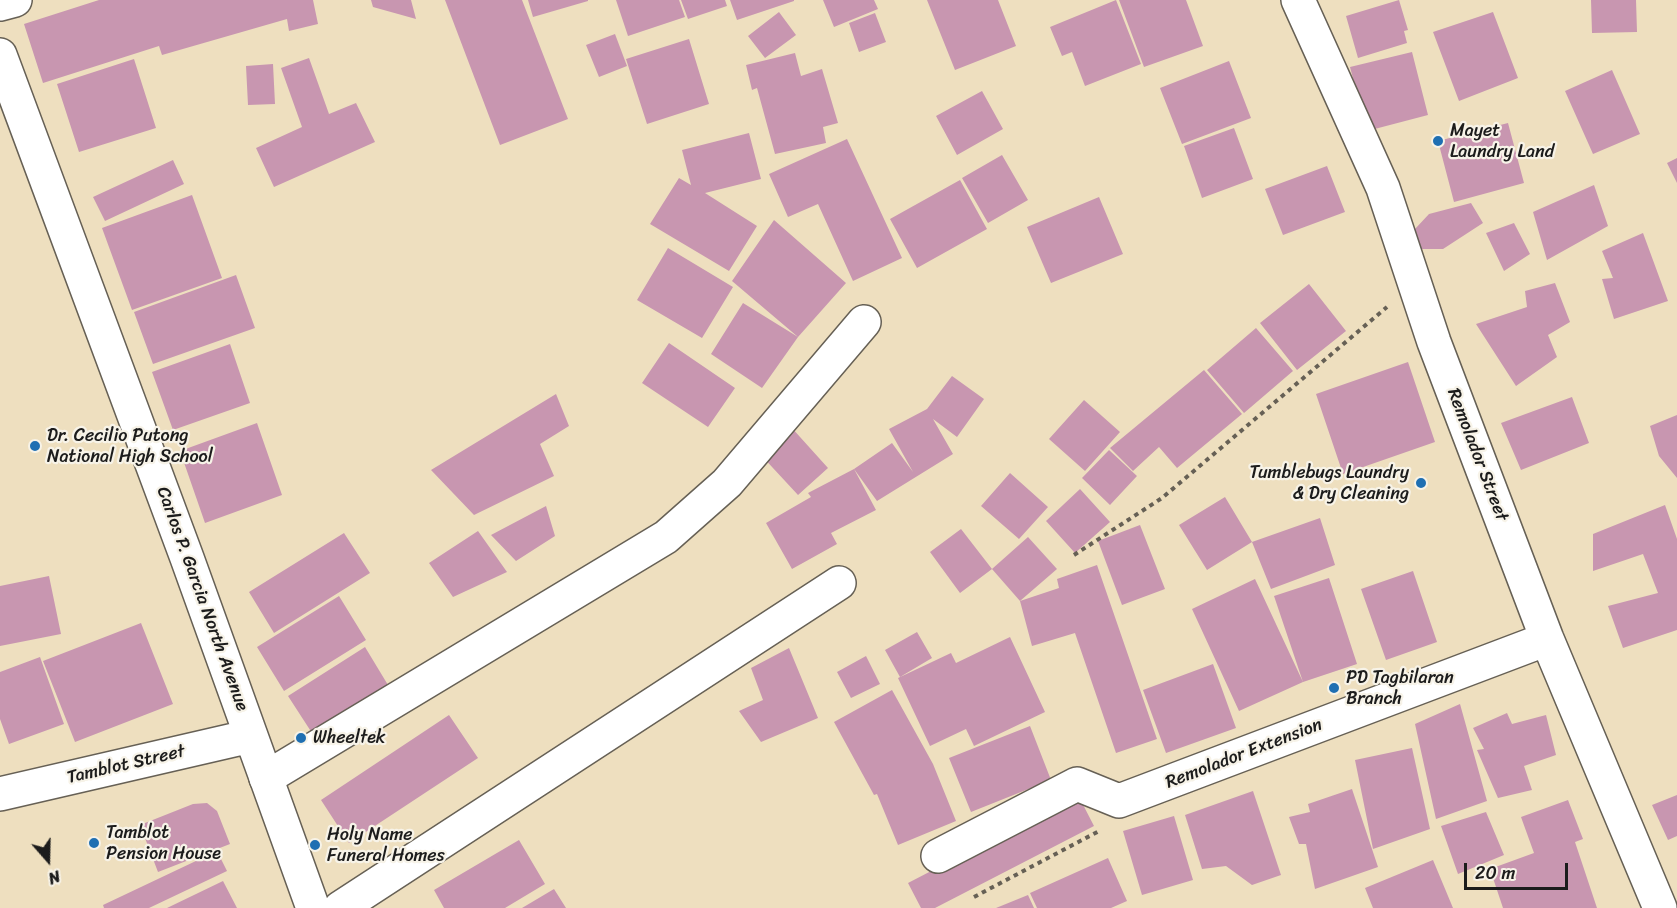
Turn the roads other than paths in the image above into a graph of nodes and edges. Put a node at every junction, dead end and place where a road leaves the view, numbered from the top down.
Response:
1 (15, 0) edge
2 (1298, 0) edge
3 (0, 4) edge
4 (0, 55) edge
5 (864, 322) dead end
6 (839, 583) dead end
7 (1547, 639) junction
8 (251, 736) junction
9 (266, 778) junction
10 (0, 794) edge
11 (938, 856) dead end
12 (313, 908) edge
13 (340, 908) edge
14 (1660, 908) edge

1 - 3 street
2 - 7 street, Remolador Street
4 - 8 street, Carlos P. Garcia North Avenue
5 - 9 street
6 - 13 street
7 - 11 street, Remolador Extension
7 - 14 street, Remolador Street
8 - 9 street, Carlos P. Garcia North Avenue
8 - 10 street, Tamblot Street
9 - 12 street, Carlos P. Garcia North Avenue

